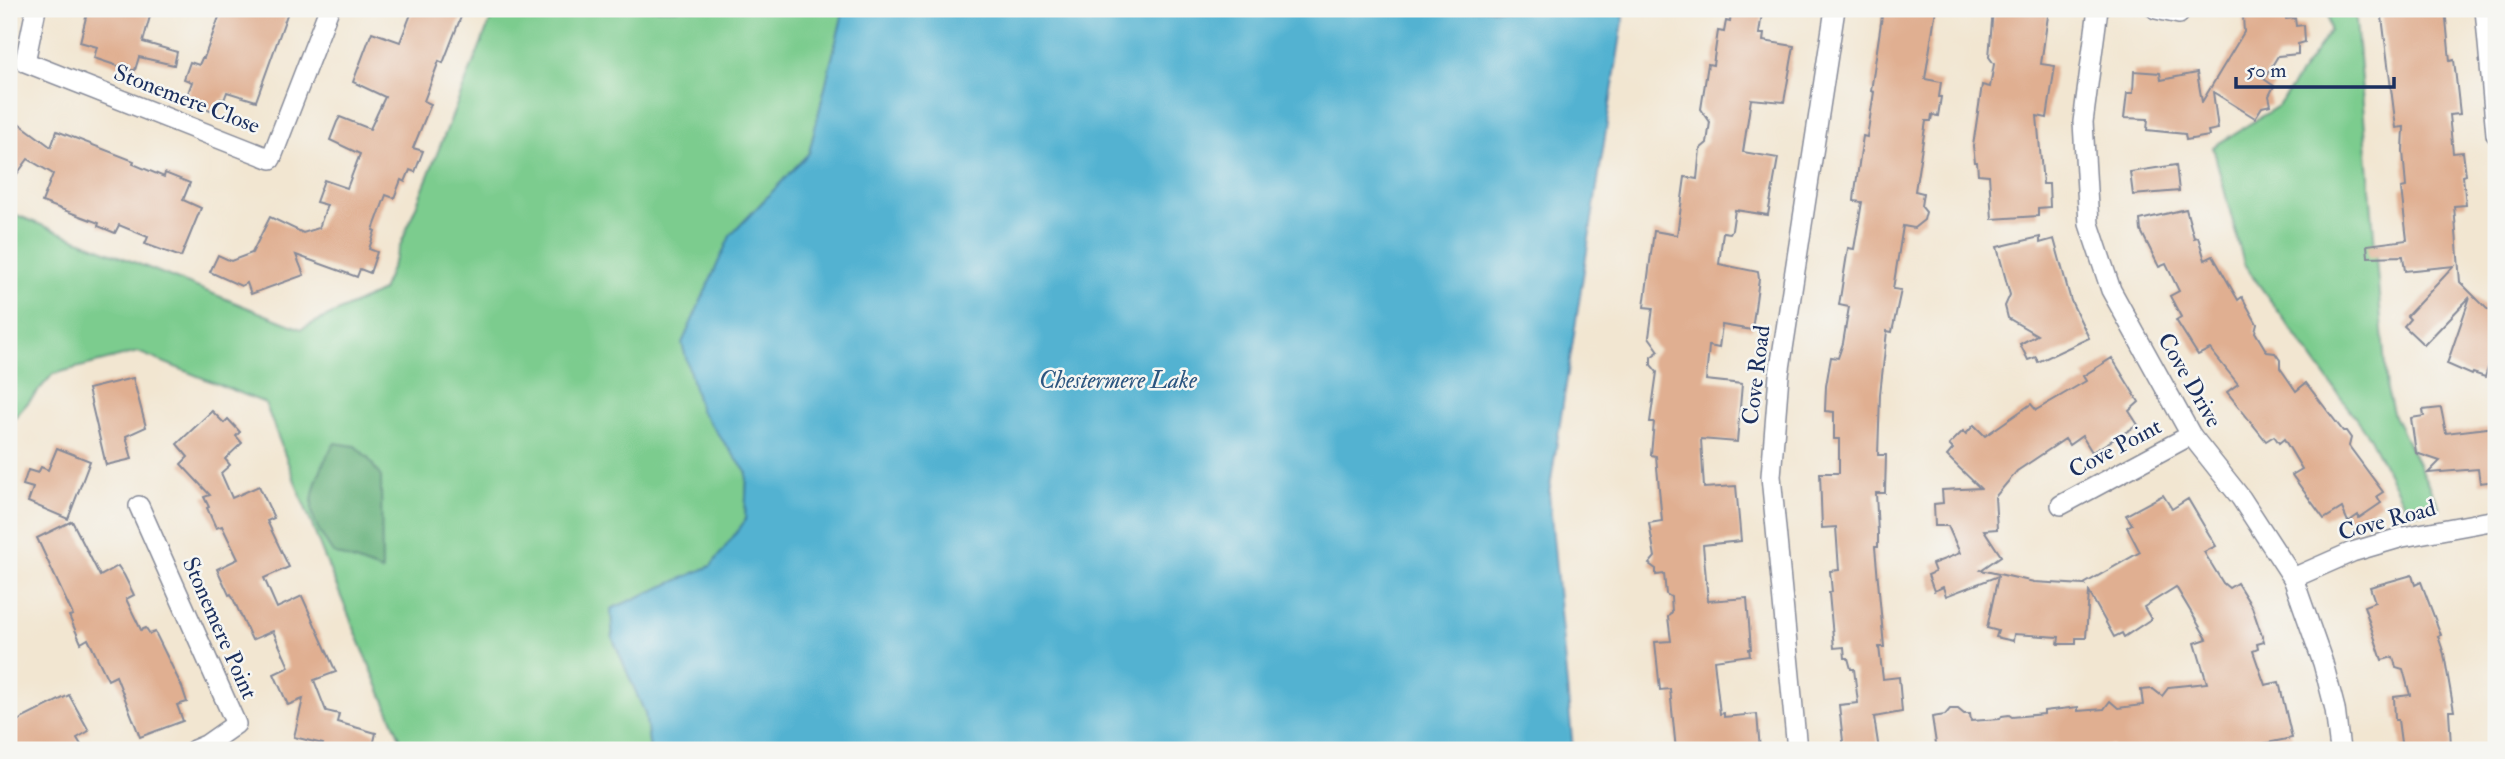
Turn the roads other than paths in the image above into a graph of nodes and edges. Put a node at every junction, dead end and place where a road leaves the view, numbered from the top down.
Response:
1 (36, 9) edge
2 (329, 9) edge
3 (1835, 9) edge
4 (2098, 9) edge
5 (2156, 9) edge
6 (2486, 9) edge
7 (2179, 13) dead end
8 (2496, 134) edge
9 (2191, 435) junction
10 (2061, 505) dead end
11 (139, 506) dead end
12 (2496, 520) edge
13 (2293, 578) junction
14 (194, 750) edge
15 (1797, 750) edge
16 (2340, 750) edge

1 - 2 street, Stonemere Close
3 - 15 street, Cove Road
4 - 9 street, Cove Drive
5 - 7 street
6 - 8 street
9 - 10 street, Cove Point
9 - 13 street, Cove Drive
11 - 14 street, Stonemere Point
12 - 13 street, Cove Road
13 - 16 street, Cove Drive

